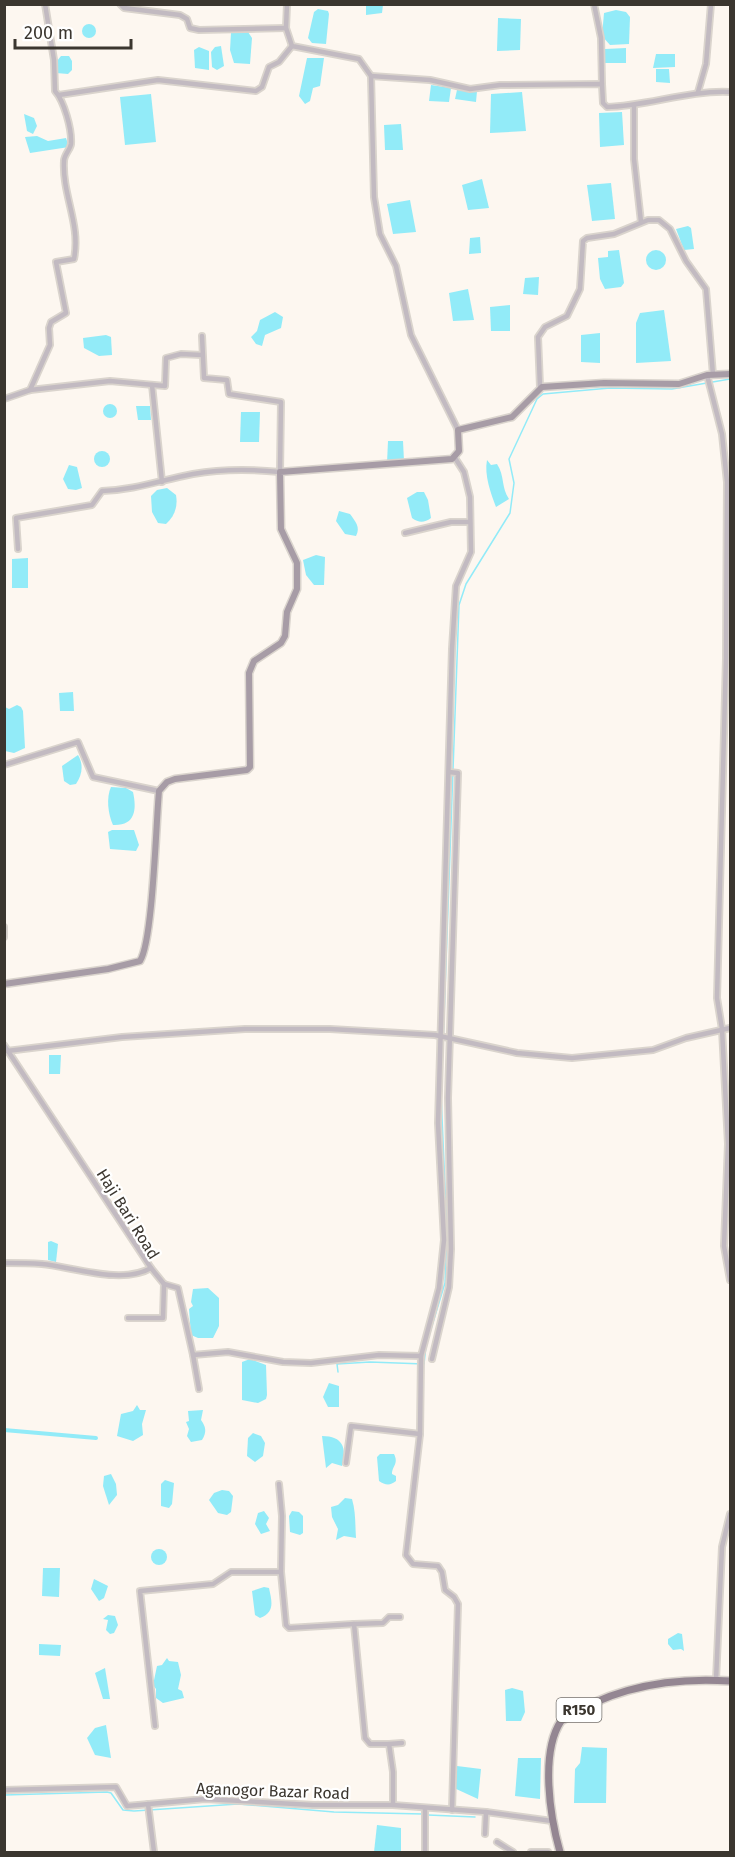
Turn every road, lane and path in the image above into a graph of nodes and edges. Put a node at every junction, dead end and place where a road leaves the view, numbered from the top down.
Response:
1 (45, 4) edge
2 (120, 4) edge
3 (287, 4) edge
4 (594, 4) edge
5 (711, 4) edge
6 (286, 28) junction
7 (292, 46) junction
8 (371, 76) junction
9 (602, 84) junction
10 (730, 92) edge
11 (698, 93) junction
12 (59, 95) junction
13 (634, 105) junction
14 (641, 222) junction
15 (202, 336) dead end
16 (202, 355) junction
17 (730, 374) edge
18 (710, 375) junction
19 (152, 385) junction
20 (540, 387) junction
21 (30, 390) junction
22 (4, 399) edge
23 (458, 430) junction
24 (455, 458) junction
25 (280, 472) junction
26 (162, 482) junction
27 (469, 522) junction
28 (405, 533) dead end
29 (18, 549) dead end
30 (4, 765) edge
31 (453, 773) junction
32 (159, 791) junction
33 (4, 927) edge
34 (4, 937) edge
35 (4, 984) edge
36 (730, 1028) edge
37 (722, 1029) junction
38 (445, 1038) junction
39 (4, 1045) edge
40 (7, 1051) junction
41 (4, 1263) edge
42 (152, 1268) junction
43 (730, 1280) edge
44 (164, 1284) junction
45 (128, 1318) dead end
46 (193, 1355) junction
47 (421, 1358) junction
48 (432, 1359) dead end
49 (199, 1389) dead end
50 (420, 1434) junction
51 (346, 1463) dead end
52 (279, 1484) dead end
53 (730, 1514) edge
54 (281, 1572) junction
55 (400, 1617) dead end
56 (354, 1624) junction
57 (716, 1680) junction
58 (730, 1681) edge
59 (155, 1726) dead end
60 (402, 1743) dead end
61 (389, 1744) junction
62 (4, 1790) edge
63 (393, 1804) junction
64 (148, 1806) junction
65 (452, 1810) junction
66 (425, 1811) junction
67 (486, 1812) junction
68 (552, 1821) junction
69 (485, 1834) dead end
70 (497, 1842) dead end
71 (154, 1852) edge
72 (425, 1852) edge
73 (513, 1852) edge
74 (531, 1852) edge
75 (548, 1852) edge
76 (560, 1852) edge

1 - 12 street
2 - 6 street
3 - 6 street
4 - 9 street
5 - 11 street
6 - 7 street
7 - 8 street
7 - 12 street
8 - 9 street
8 - 23 street
9 - 13 street
10 - 11 street
11 - 13 street
12 - 21 street
13 - 14 street
14 - 18 street
14 - 20 street
15 - 16 street
16 - 19 street
16 - 25 street
17 - 18 main road
18 - 20 main road
18 - 37 street
19 - 21 street
19 - 26 street
20 - 23 main road
21 - 22 street
23 - 24 main road
24 - 25 main road
24 - 27 street
25 - 26 street
25 - 32 main road
26 - 29 street
27 - 28 street
27 - 31 street
30 - 32 street
31 - 38 street
31 - 38 street
32 - 35 main road
33 - 34 street
36 - 37 street
37 - 38 street
37 - 43 street
38 - 40 street
38 - 47 street
38 - 48 street
39 - 40 street, Haji Bari Road
40 - 42 street, Haji Bari Road
41 - 42 street, Haji Bari Road
42 - 44 street
44 - 45 street
44 - 46 street
46 - 47 street
46 - 49 street
47 - 50 street
50 - 51 street
50 - 65 street
52 - 54 street
53 - 57 street
54 - 56 street
54 - 59 street
55 - 56 street
56 - 61 street
57 - 58 main road, R150
57 - 68 main road, R150
60 - 61 street
61 - 63 street
62 - 64 street, Aganogor Bazar Road
63 - 64 street, Aganogor Bazar Road
63 - 66 street, Aganogor Bazar Road
64 - 71 street
65 - 66 street, Aganogor Bazar Road
65 - 67 street, Aganogor Bazar Road
66 - 72 street
67 - 68 street, Aganogor Bazar Road
67 - 69 street
68 - 76 main road, R150
70 - 73 street
74 - 75 street

